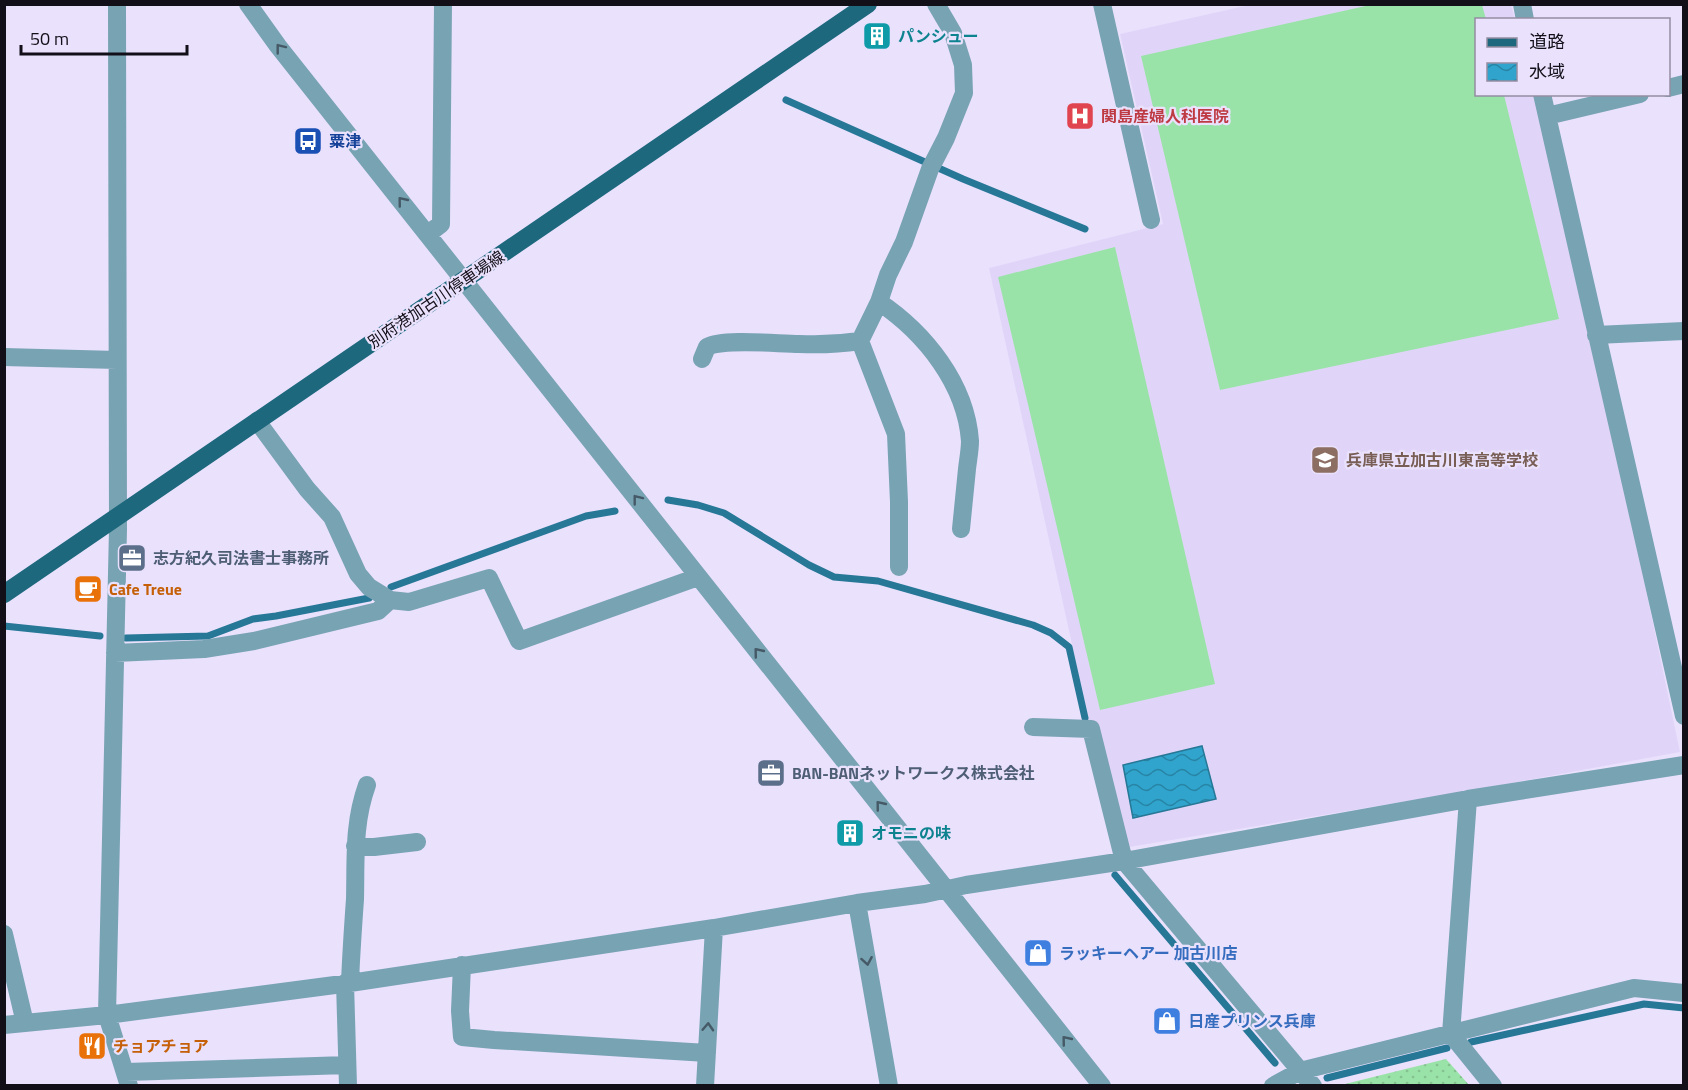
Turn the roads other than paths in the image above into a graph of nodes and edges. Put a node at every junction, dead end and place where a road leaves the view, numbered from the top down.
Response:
1 (117, 4) edge
2 (248, 4) edge
3 (443, 4) edge
4 (868, 4) edge
5 (936, 4) edge
6 (1102, 4) edge
7 (1542, 96) edge
8 (1632, 96) edge
9 (1547, 116) junction
10 (1151, 220) dead end
11 (428, 234) junction
12 (463, 280) junction
13 (879, 302) junction
14 (1683, 330) edge
15 (1596, 335) junction
16 (860, 340) junction
17 (4, 357) edge
18 (702, 359) dead end
19 (117, 360) junction
20 (257, 421) junction
21 (118, 517) junction
22 (961, 529) dead end
23 (899, 567) dead end
24 (698, 577) junction
25 (4, 594) edge
26 (390, 600) junction
27 (115, 653) junction
28 (1683, 716) edge
29 (1032, 727) dead end
30 (1683, 765) edge
31 (367, 785) dead end
32 (1468, 799) junction
33 (417, 842) dead end
34 (356, 846) junction
35 (1124, 861) junction
36 (946, 889) junction
37 (857, 903) junction
38 (714, 928) junction
39 (4, 934) edge
40 (462, 965) junction
41 (347, 983) junction
42 (1683, 993) edge
43 (107, 1015) junction
44 (25, 1023) junction
45 (4, 1025) edge
46 (1450, 1034) junction
47 (707, 1053) junction
48 (347, 1065) junction
49 (1300, 1071) junction
50 (128, 1079) edge
51 (348, 1086) edge
52 (705, 1086) edge
53 (889, 1086) edge
54 (1102, 1086) edge
55 (1274, 1086) edge
56 (1313, 1086) edge
57 (1493, 1086) edge

1 - 19 street
11 -> 2 street
3 - 11 street
4 - 12 main road, 別府港加古川停車場線
5 - 13 street
6 - 10 street
7 - 9 street
8 - 9 street
9 - 15 street
11 - 12 street
12 - 20 main road, 別府港加古川停車場線
24 -> 12 street
13 - 16 street
13 - 22 street
14 - 15 street
15 - 28 street
16 - 18 street
16 - 23 street
17 - 19 street
19 - 21 street
20 - 21 main road, 別府港加古川停車場線
20 - 26 street
21 - 25 main road, 別府港加古川停車場線
21 - 27 street
24 - 26 street
36 -> 24 street
26 - 27 street
27 - 43 street
29 - 35 street
30 - 32 street
31 - 34 street
32 - 35 street
32 - 46 street
33 - 34 street
34 - 41 street
35 - 36 street
35 - 49 street
36 - 37 street
54 -> 36 street
37 - 38 street
37 -> 53 street
38 - 40 street
47 -> 38 street
39 - 44 street
40 - 41 street
40 - 47 street
41 - 43 street
41 - 48 street
42 - 46 street
43 - 44 street
43 - 50 street
44 - 45 street
46 - 49 street
46 - 57 street
47 - 52 street
48 - 50 street
48 - 51 street
49 - 55 street
49 - 56 street

